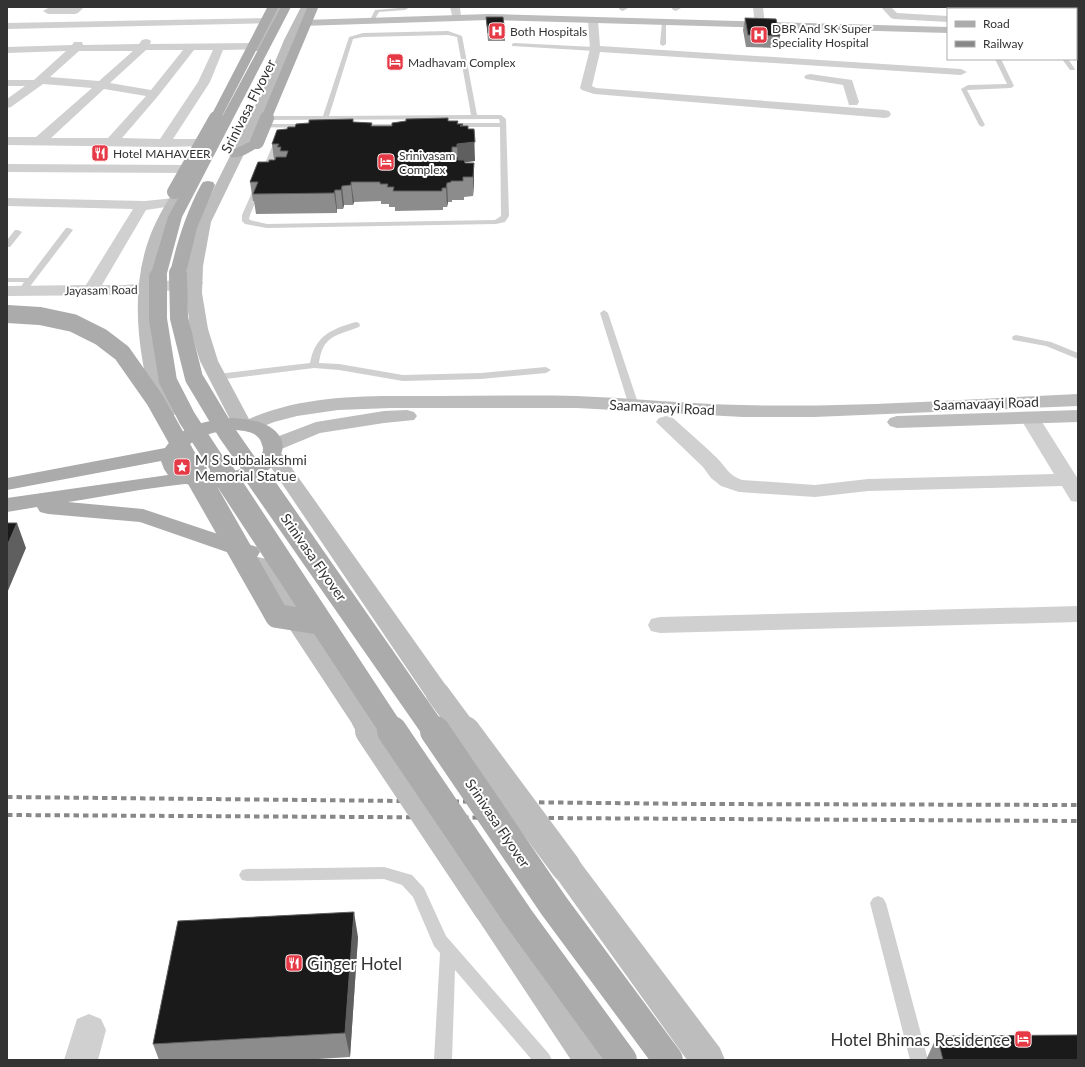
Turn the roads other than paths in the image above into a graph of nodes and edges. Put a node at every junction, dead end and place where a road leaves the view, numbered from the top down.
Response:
1 (79, 7) edge
2 (280, 7) edge
3 (313, 7) edge
4 (408, 7) edge
5 (758, 7) edge
6 (886, 7) edge
7 (37, 11) dead end
8 (291, 13) edge
9 (456, 13) edge
10 (373, 18) junction
11 (947, 19) edge
12 (593, 20) junction
13 (210, 22) junction
14 (664, 22) junction
15 (760, 24) junction
16 (35, 25) junction
17 (7, 26) edge
18 (947, 27) edge
19 (947, 30) edge
20 (151, 33) dead end
21 (28, 36) dead end
22 (195, 38) junction
23 (664, 44) dead end
24 (514, 45) dead end
25 (261, 46) junction
26 (219, 47) junction
27 (76, 48) junction
28 (142, 48) junction
29 (7, 50) edge
30 (595, 50) junction
31 (998, 60) edge
32 (1065, 60) edge
33 (1072, 69) dead end
34 (961, 72) dead end
35 (800, 76) dead end
36 (39, 82) junction
37 (7, 83) edge
38 (102, 85) junction
39 (154, 94) junction
40 (853, 102) dead end
41 (7, 104) edge
42 (884, 114) dead end
43 (474, 117) junction
44 (325, 118) junction
45 (399, 118) junction
46 (252, 122) junction
47 (443, 125) edge
48 (503, 125) junction
49 (982, 125) dead end
50 (312, 126) edge
51 (351, 126) edge
52 (398, 126) junction
53 (413, 126) edge
54 (279, 137) edge
55 (7, 141) edge
56 (40, 141) junction
57 (112, 142) junction
58 (164, 143) junction
59 (203, 143) junction
60 (224, 162) junction
61 (7, 168) edge
62 (189, 169) junction
63 (175, 198) junction
64 (7, 202) edge
65 (145, 205) junction
66 (69, 230) dead end
67 (18, 232) dead end
68 (7, 245) edge
69 (7, 280) edge
70 (19, 287) edge
71 (194, 287) junction
72 (90, 291) junction
73 (148, 293) junction
74 (7, 299) edge
75 (604, 313) dead end
76 (7, 314) edge
77 (356, 326) dead end
78 (1016, 338) dead end
79 (1078, 356) edge
80 (314, 365) junction
81 (546, 370) dead end
82 (217, 377) junction
83 (1078, 400) edge
84 (634, 406) junction
85 (1078, 416) edge
86 (1030, 418) junction
87 (666, 422) junction
88 (246, 425) junction
89 (174, 449) junction
90 (273, 449) junction
91 (195, 480) junction
92 (7, 484) edge
93 (1072, 488) edge
94 (10, 504) edge
95 (250, 552) junction
96 (1078, 614) edge
97 (320, 623) junction
98 (660, 625) dead end
99 (247, 875) dead end
100 (878, 903) dead end
101 (448, 952) junction
102 (443, 1060) edge
103 (543, 1060) edge
104 (591, 1060) edge
105 (622, 1060) edge
106 (668, 1060) edge
107 (708, 1060) edge
108 (919, 1060) edge

1 - 7 street
2 - 8 street
3 - 60 main road, bridge
4 - 10 lane
5 - 15 street
6 - 11 street
8 - 9 street
8 - 10 street
8 - 13 street
8 - 25 street
8 - 46 street
8 - 59 main road, bridge
8 - 60 main road, Srinivasa Flyover
8 - 97 main road, Srinivasa Flyover, bridge
9 - 10 street
9 - 12 street
9 - 15 street
12 - 14 street
12 - 30 street
13 - 16 street
13 - 22 street
14 - 15 street
14 - 23 lane
15 - 18 street
15 - 19 street
16 - 17 street
16 - 29 street
20 - 28 street
21 - 27 street
22 - 26 street
22 - 28 street
22 - 39 street
24 - 30 lane
25 - 26 street
25 - 63 street
26 - 58 street
27 - 28 street
27 - 29 street
27 - 36 street
28 - 38 street
30 - 34 street
30 - 42 street
31 - 49 lane
32 - 33 lane
35 - 40 street
36 - 37 street
36 - 38 street
36 - 41 street
38 - 39 street
38 - 56 street
39 - 57 street
43 - 44 lane
43 - 45 lane
43 - 48 lane
44 - 45 lane
44 - 46 lane
45 - 52 lane
46 - 50 lane
46 - 60 street
47 - 48 lane
48 - 54 lane
51 - 52 lane
52 - 53 lane
55 - 56 street
56 - 57 street
57 - 58 street
58 - 59 street
59 - 62 main road, bridge
60 - 71 street
60 - 106 main road, Srinivasa Flyover, bridge
61 - 62 street
62 - 63 main road, bridge
63 - 65 street
63 - 73 street
64 - 65 street
65 - 72 street
66 - 70 lane
67 - 68 lane
69 - 70 lane
70 - 72 street, Jayasam Road
71 - 73 street, Jayasam Road
71 - 82 street
72 - 73 street, Jayasam Road
73 - 74 street, Jayasam Road
73 - 89 street
75 - 84 lane
76 - 97 main road, bridge
77 - 80 lane
78 - 79 lane
80 - 81 lane
80 - 82 lane
82 - 88 street
83 - 84 street, Saamavaayi Road
84 - 88 street, Saamavaayi Road
85 - 86 street, Saamavaayi Road
86 - 87 street, Saamavaayi Road
86 - 93 street
87 - 90 street, Saamavaayi Road
87 - 93 street
88 - 89 main road
88 - 90 main road
89 - 91 main road
89 - 92 main road
90 - 91 main road
90 - 107 street, bridge
91 - 94 main road
91 - 95 street
94 - 95 main road
95 - 104 street, bridge
96 - 98 street
97 - 105 main road, Srinivasa Flyover, bridge
99 - 101 lane
100 - 108 lane
101 - 102 lane
101 - 103 lane

